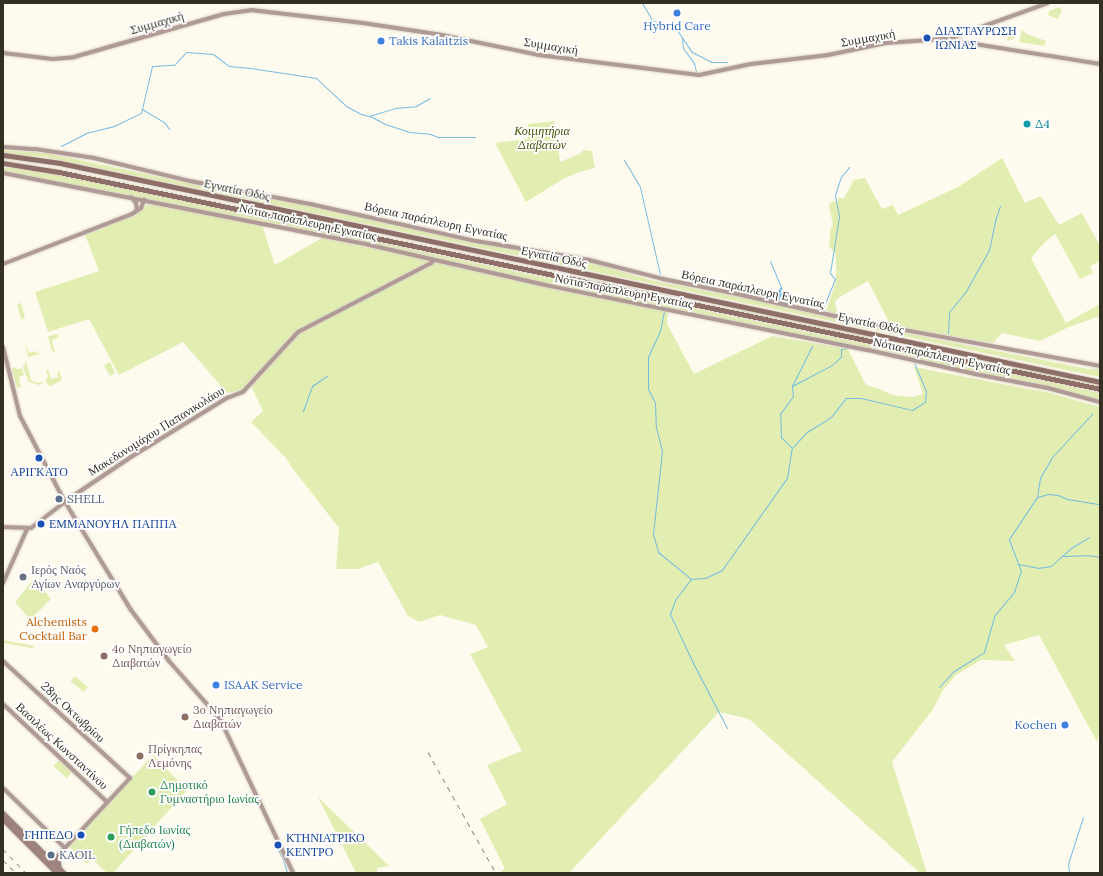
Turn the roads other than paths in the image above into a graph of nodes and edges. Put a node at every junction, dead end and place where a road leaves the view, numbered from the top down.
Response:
1 (1048, 3) edge
2 (957, 35) junction
3 (948, 39) junction
4 (957, 41) junction
5 (3, 53) edge
6 (1100, 64) edge
7 (3, 147) edge
8 (3, 155) edge
9 (3, 163) edge
10 (3, 173) edge
11 (131, 197) junction
12 (144, 200) junction
13 (137, 211) junction
14 (434, 260) junction
15 (3, 264) edge
16 (3, 347) edge
17 (1100, 366) edge
18 (1100, 382) edge
19 (1100, 389) edge
20 (1100, 402) edge
21 (64, 502) junction
22 (3, 527) edge
23 (27, 529) junction
24 (3, 583) edge
25 (3, 661) edge
26 (3, 704) edge
27 (3, 788) edge
28 (108, 802) junction
29 (3, 813) edge
30 (3, 819) edge
31 (65, 848) junction
32 (57, 857) junction
33 (51, 863) junction
34 (58, 870) edge
35 (64, 873) edge
36 (293, 873) edge

1 - 2 street
2 - 3 street
2 - 4 street
3 - 4 street, Συμμαχική
3 - 5 street, Συμμαχική
4 - 6 street, Συμμαχική
7 - 17 street, Βόρεια παράπλευρη Εγνατίας
8 - 18 highway, Εγνατία Οδός
9 - 19 highway, Εγνατία Οδός
10 - 11 street
11 - 12 street, Νότια παράπλευρη Εγνατίας
11 - 13 street
12 - 13 street
12 - 14 street, Νότια παράπλευρη Εγνατίας
13 - 15 street
14 - 20 street, Νότια παράπλευρη Εγνατίας
14 - 21 street, Μακεδονομάχου Παπανικολάου
16 - 21 street
21 - 23 street, Μακεδονομάχου Παπανικολάου
21 - 36 street
22 - 23 street
23 - 24 street
25 - 28 street, 28ης Οκτωβρίου
26 - 28 street, Βασιλέως Κωνσταντίνου
27 - 31 street
28 - 31 street
29 - 33 main road
30 - 33 main road
31 - 32 street
32 - 33 street
32 - 34 main road
33 - 34 main road
34 - 35 main road

